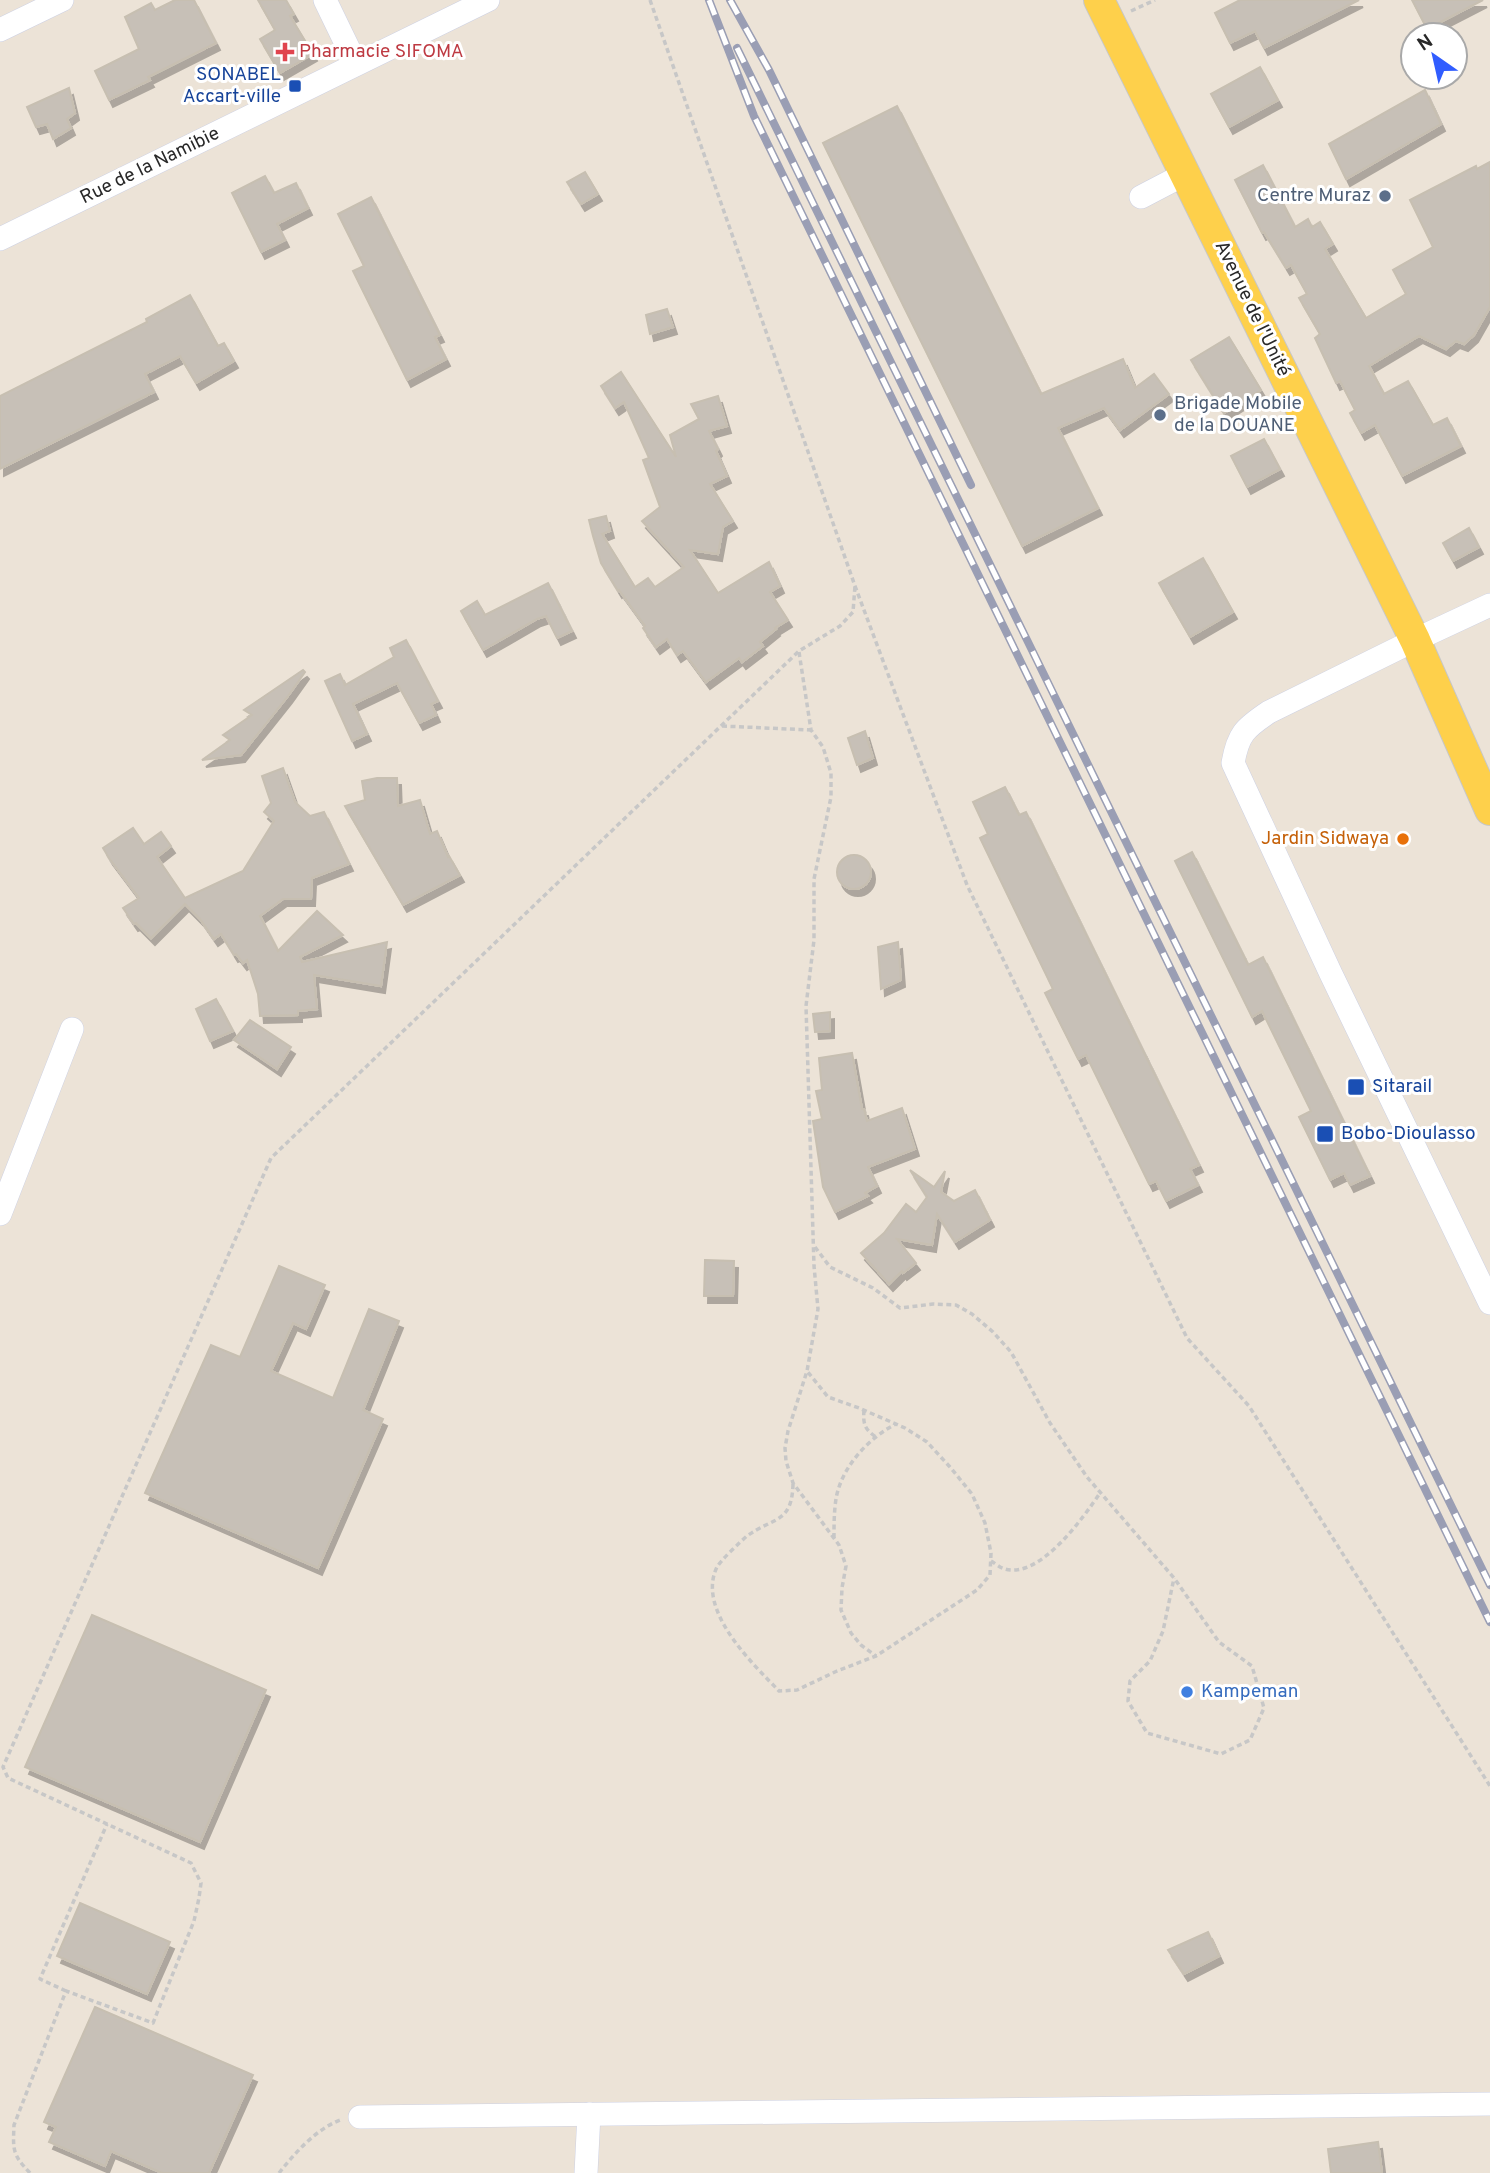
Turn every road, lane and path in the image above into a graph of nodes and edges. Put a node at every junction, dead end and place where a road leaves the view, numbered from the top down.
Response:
1 (62, 0) edge
2 (325, 0) edge
3 (488, 0) edge
4 (650, 0) edge
5 (1099, 0) edge
6 (0, 30) edge
7 (356, 64) junction
8 (1185, 174) junction
9 (1141, 197) dead end
10 (0, 239) edge
11 (855, 586) junction
12 (1490, 606) edge
13 (1415, 640) junction
14 (799, 652) junction
15 (721, 726) junction
16 (811, 730) junction
17 (1490, 810) edge
18 (72, 1029) dead end
19 (0, 1214) edge
20 (814, 1245) junction
21 (1490, 1303) edge
22 (807, 1371) junction
23 (864, 1410) junction
24 (896, 1424) junction
25 (876, 1437) junction
26 (793, 1483) junction
27 (1100, 1493) junction
28 (834, 1538) junction
29 (991, 1561) junction
30 (1174, 1578) junction
31 (876, 1656) junction
32 (1490, 1786) edge
33 (107, 1824) junction
34 (66, 1991) junction
35 (1490, 2104) edge
36 (589, 2114) junction
37 (360, 2117) joint
38 (30, 2173) edge
39 (279, 2173) edge
40 (586, 2173) edge

1 - 6 street
2 - 7 street
3 - 7 street, Rue de la Namibie
4 - 11 path
5 - 8 main road, Avenue de l'Unité
7 - 10 street, Rue de la Namibie
8 - 9 street
8 - 13 main road, Avenue de l'Unité
11 - 14 path
11 - 32 path
12 - 13 street
13 - 17 main road, Avenue de l'Unité
13 - 21 street
14 - 15 path
14 - 16 path
15 - 16 path
15 - 33 path
16 - 20 path
18 - 19 street
20 - 22 path
20 - 27 path
22 - 23 path
22 - 26 path
23 - 24 path
23 - 25 path
24 - 25 path
24 - 29 path
25 - 28 path
26 - 28 path
26 - 31 path
27 - 29 path
27 - 30 path
28 - 31 path
29 - 31 path
30 - 30 path
33 - 34 path
33 - 34 path
34 - 38 path
35 - 36 street
36 - 37 street
36 - 40 street
37 - 39 path

